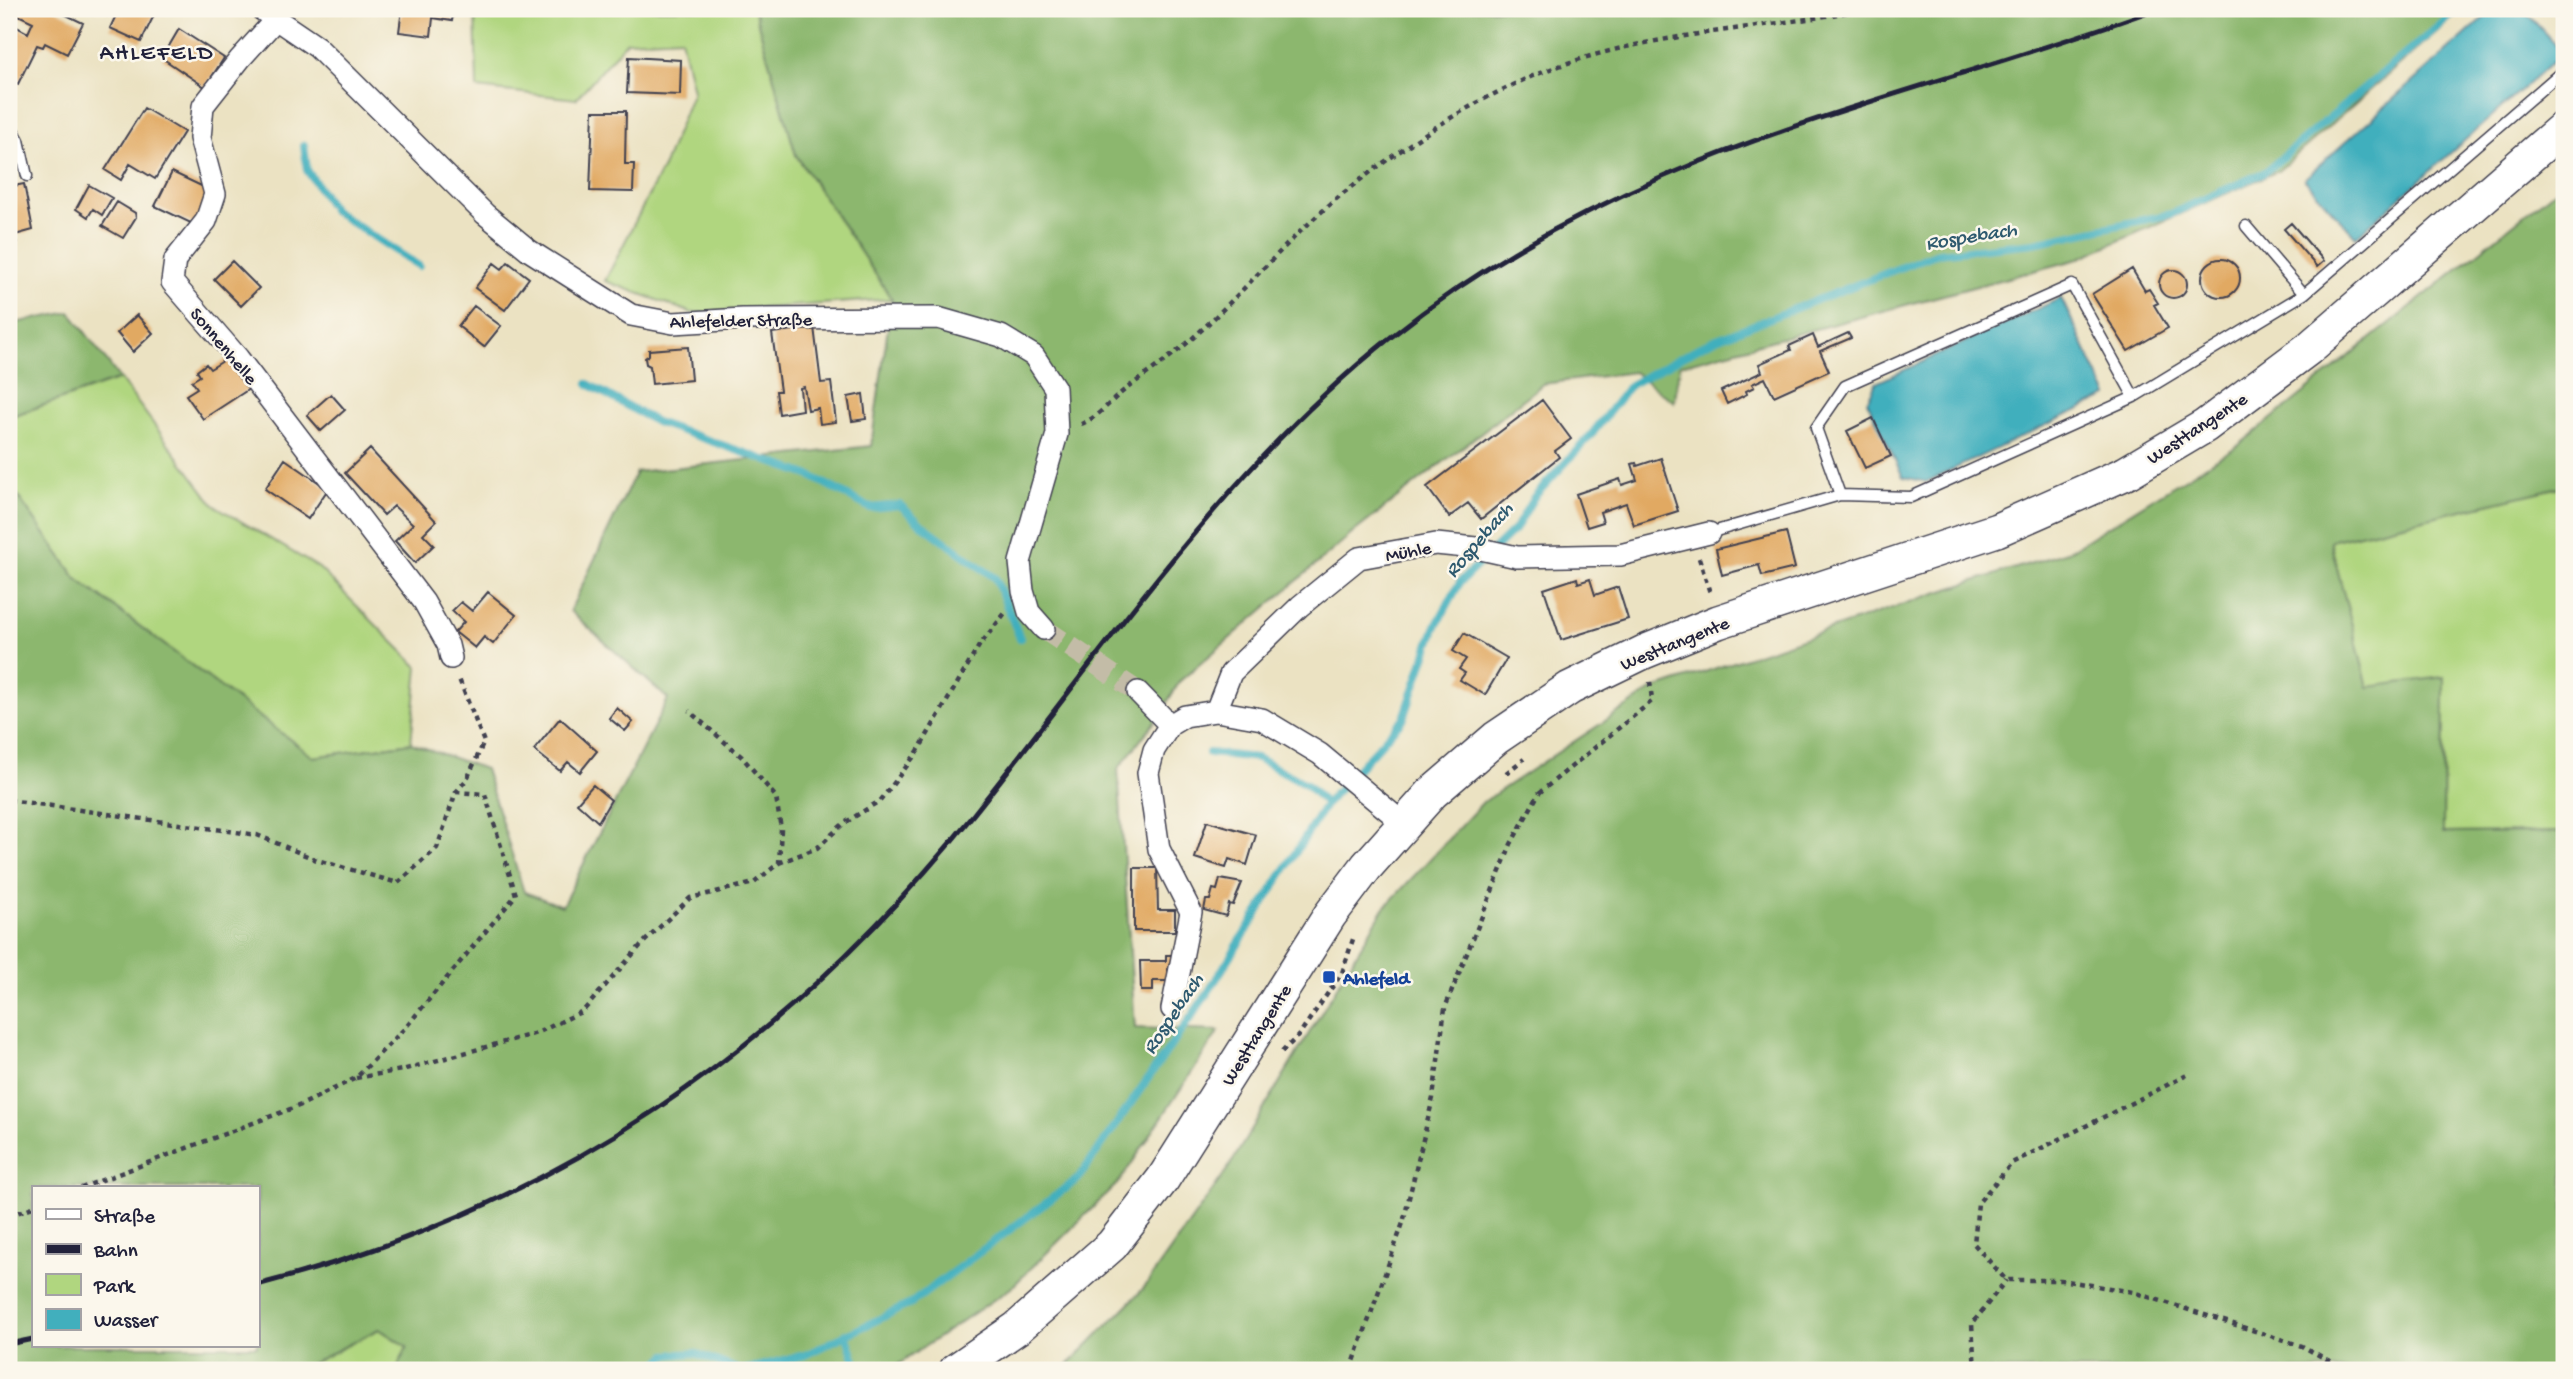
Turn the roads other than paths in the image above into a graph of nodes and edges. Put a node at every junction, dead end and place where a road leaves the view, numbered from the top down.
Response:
1 (269, 13) edge
2 (2558, 74) dead end
3 (9, 123) edge
4 (2564, 127) edge
5 (27, 176) dead end
6 (2246, 226) dead end
7 (2305, 294) junction
8 (2134, 397) junction
9 (1839, 495) junction
10 (1701, 535) joint
11 (1044, 629) tunnel mouth
12 (451, 658) road end
13 (1138, 692) tunnel mouth
14 (1216, 711) junction
15 (1170, 725) junction
16 (1403, 823) junction
17 (1172, 1009) dead end
18 (956, 1370) edge

1 - 11 street, Ahlefelder Straße
1 - 12 street, Sonnenhelle
2 - 7 lane
3 - 5 lane
4 - 16 main road, Westtangente
6 - 7 lane
7 - 8 lane
8 - 9 lane
8 - 9 lane
9 - 10 lane
10 - 14 street, Mühle
13 - 15 street
14 - 15 street
14 - 16 street
15 - 17 street
16 - 18 main road, Westtangente

